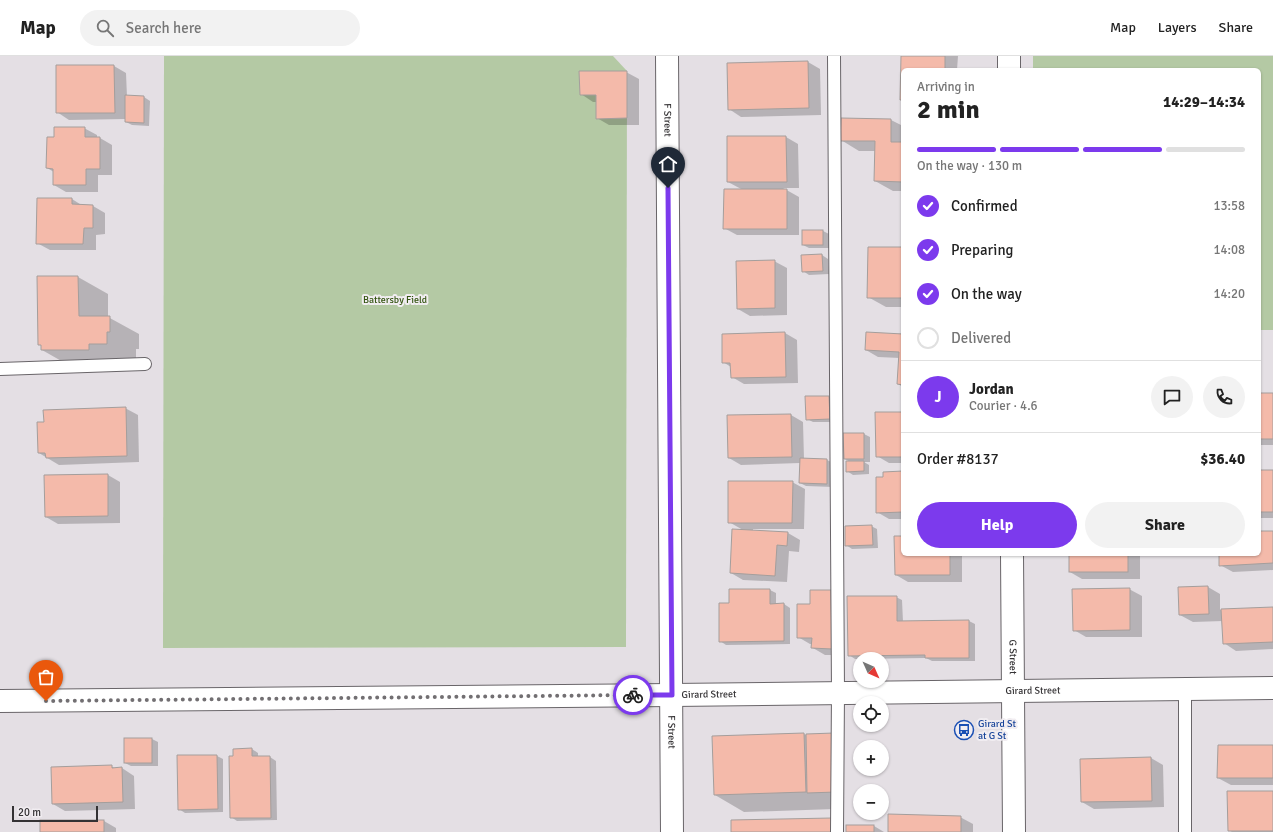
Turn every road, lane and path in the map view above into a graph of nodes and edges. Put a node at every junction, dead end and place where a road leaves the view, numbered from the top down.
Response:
1 (667, 56) edge
2 (834, 56) edge
3 (1008, 56) edge
4 (1009, 68) edge
5 (145, 364) dead end
6 (0, 369) edge
7 (1012, 556) edge
8 (1273, 688) edge
9 (1185, 689) junction
10 (1013, 691) junction
11 (838, 692) junction
12 (672, 695) junction
13 (0, 701) edge
14 (672, 832) edge
15 (837, 832) edge
16 (1014, 832) edge
17 (1185, 832) edge

1 - 12 street, F Street
2 - 11 lane
3 - 4 street
5 - 6 lane
7 - 10 street, G Street
8 - 9 street, Girard Street
9 - 10 street, Girard Street
9 - 17 lane
10 - 11 street, Girard Street
10 - 16 street, G Street
11 - 12 street, Girard Street
11 - 15 lane
12 - 13 street, Girard Street
12 - 14 street, F Street

